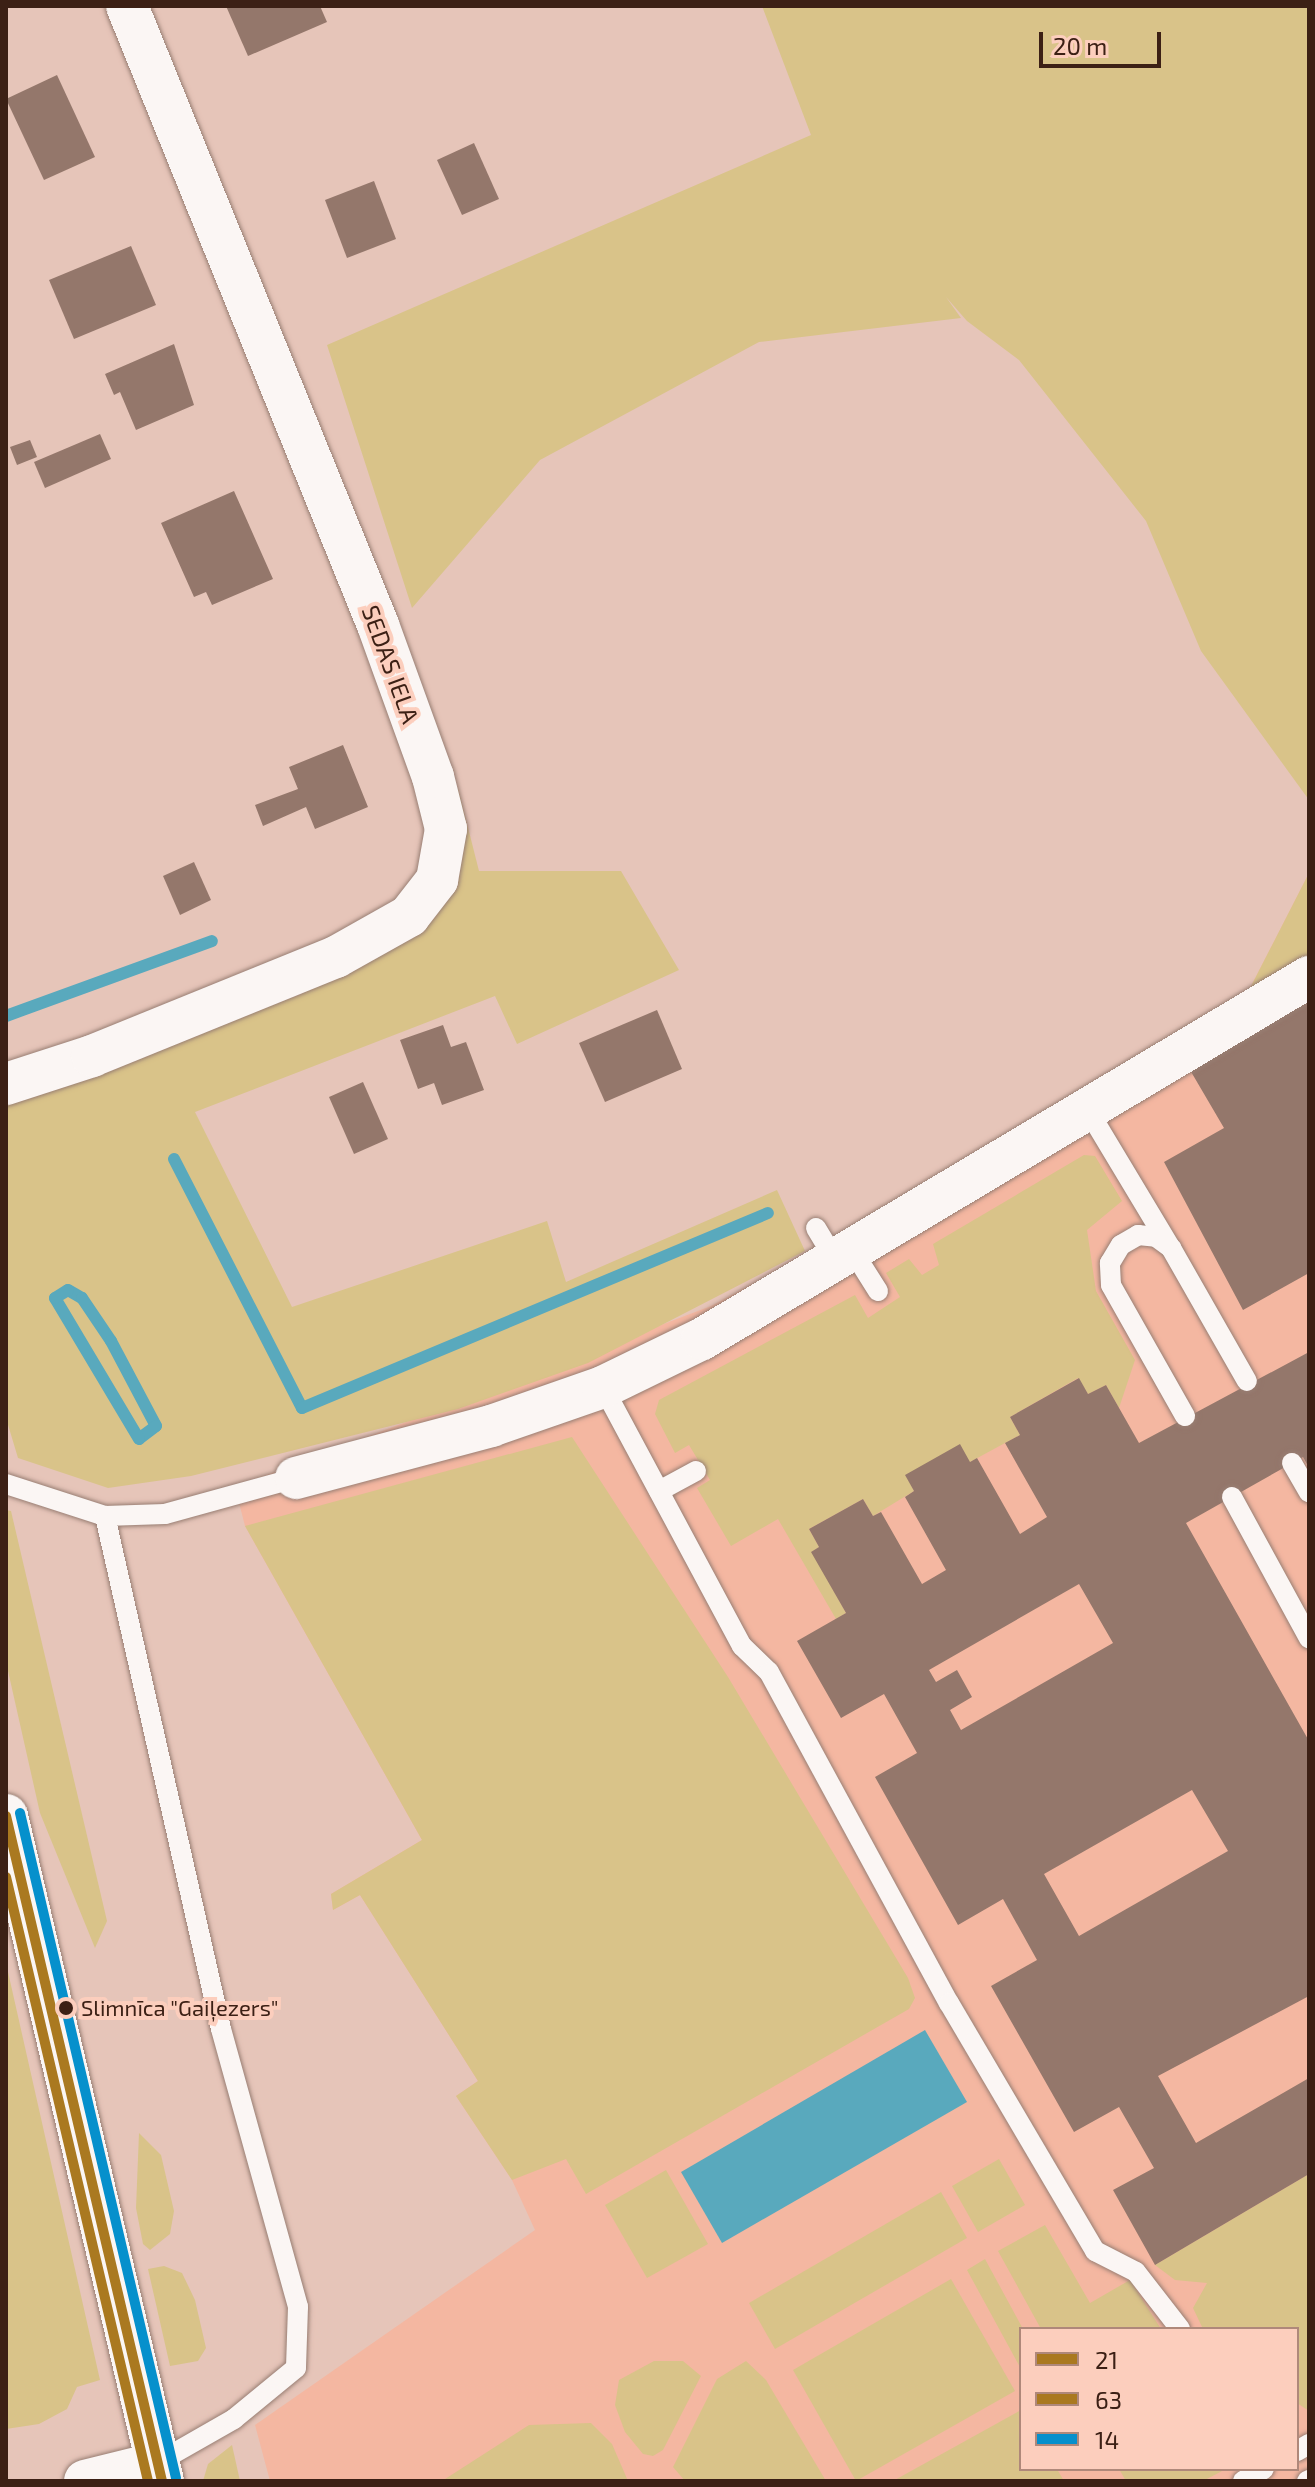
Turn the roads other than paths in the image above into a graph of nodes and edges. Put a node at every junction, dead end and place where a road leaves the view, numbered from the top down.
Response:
1 (127, 6) edge
2 (1309, 977) edge
3 (6, 1084) edge
4 (1089, 1112) junction
5 (836, 1248) junction
6 (1171, 1248) junction
7 (878, 1291) dead end
8 (1247, 1381) dead end
9 (603, 1387) junction
10 (1185, 1416) dead end
11 (1292, 1463) dead end
12 (696, 1471) dead end
13 (296, 1478) joint
14 (6, 1484) edge
15 (659, 1491) junction
16 (1309, 1493) edge
17 (1232, 1497) dead end
18 (105, 1516) junction
19 (1309, 1638) edge
20 (6, 1816) edge
21 (1178, 2327) edge
22 (1260, 2471) edge
23 (159, 2472) edge
24 (85, 2481) edge
25 (1243, 2481) edge

1 - 3 street, SEDAS IELA
2 - 4 street
4 - 5 street
4 - 6 lane
5 - 7 lane
5 - 9 street
6 - 8 lane
6 - 10 lane
9 - 13 street
9 - 15 lane
11 - 16 lane
12 - 15 lane
13 - 18 lane
14 - 18 lane
15 - 21 lane
17 - 19 lane
18 - 23 lane
20 - 23 street
22 - 25 lane
23 - 24 street

